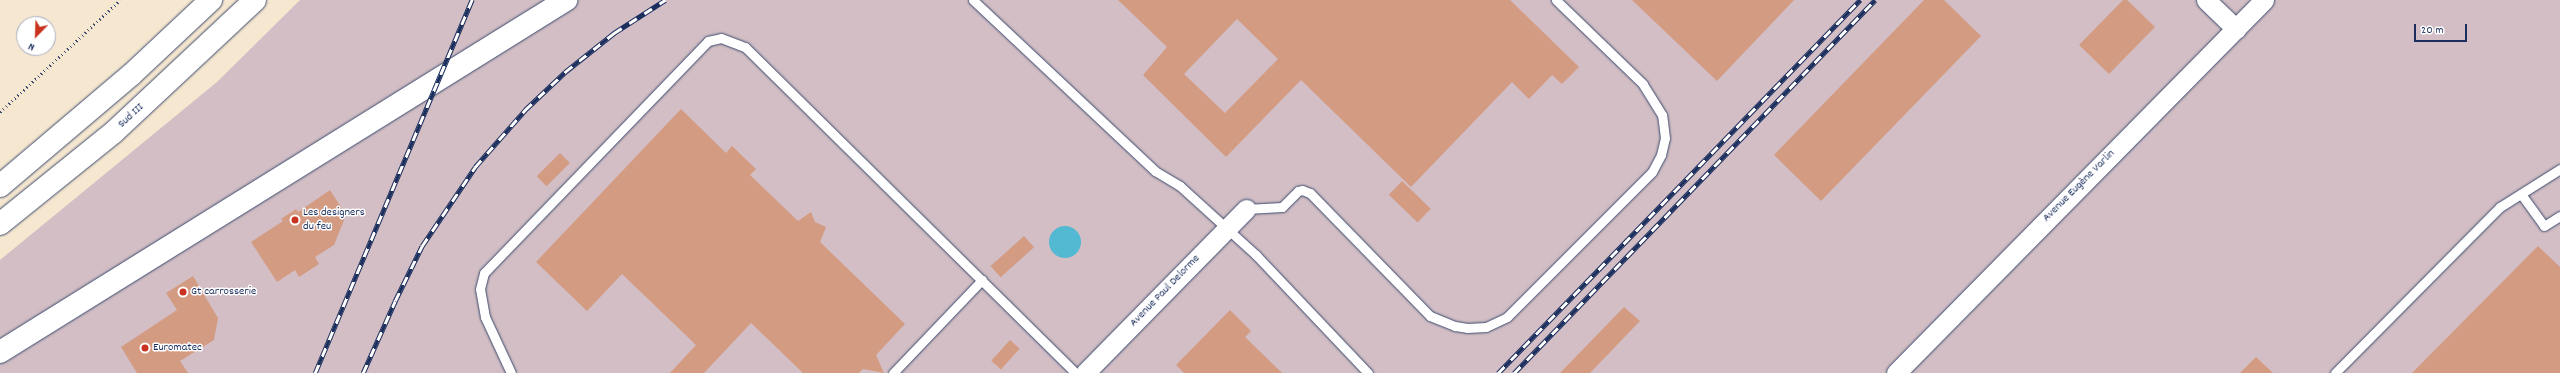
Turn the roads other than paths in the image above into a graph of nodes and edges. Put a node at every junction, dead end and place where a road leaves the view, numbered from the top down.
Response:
1 (211, 0) edge
2 (255, 0) edge
3 (566, 0) edge
4 (973, 0) edge
5 (1556, 0) edge
6 (2206, 0) edge
7 (2264, 0) edge
8 (2236, 28) junction
9 (2560, 169) edge
10 (0, 186) edge
11 (2521, 194) junction
12 (1246, 209) joint
13 (2560, 216) edge
14 (0, 224) edge
15 (1227, 228) junction
16 (982, 280) junction
17 (0, 352) edge
18 (511, 373) edge
19 (893, 373) edge
20 (1076, 373) edge
21 (1085, 373) edge
22 (1368, 373) edge
23 (1896, 373) edge
24 (2335, 373) edge

1 - 10 main road
2 - 14 main road, Sud III
3 - 17 main road
4 - 15 lane
5 - 12 lane
6 - 8 street
7 - 8 street, Avenue Eugène Varlin
8 - 23 street, Avenue Eugène Varlin
9 - 11 lane
11 - 13 lane
11 - 24 lane
12 - 15 street, Avenue Paul Delorme
15 - 21 street, Avenue Paul Delorme
15 - 22 lane
16 - 18 lane
16 - 19 lane
16 - 20 lane

